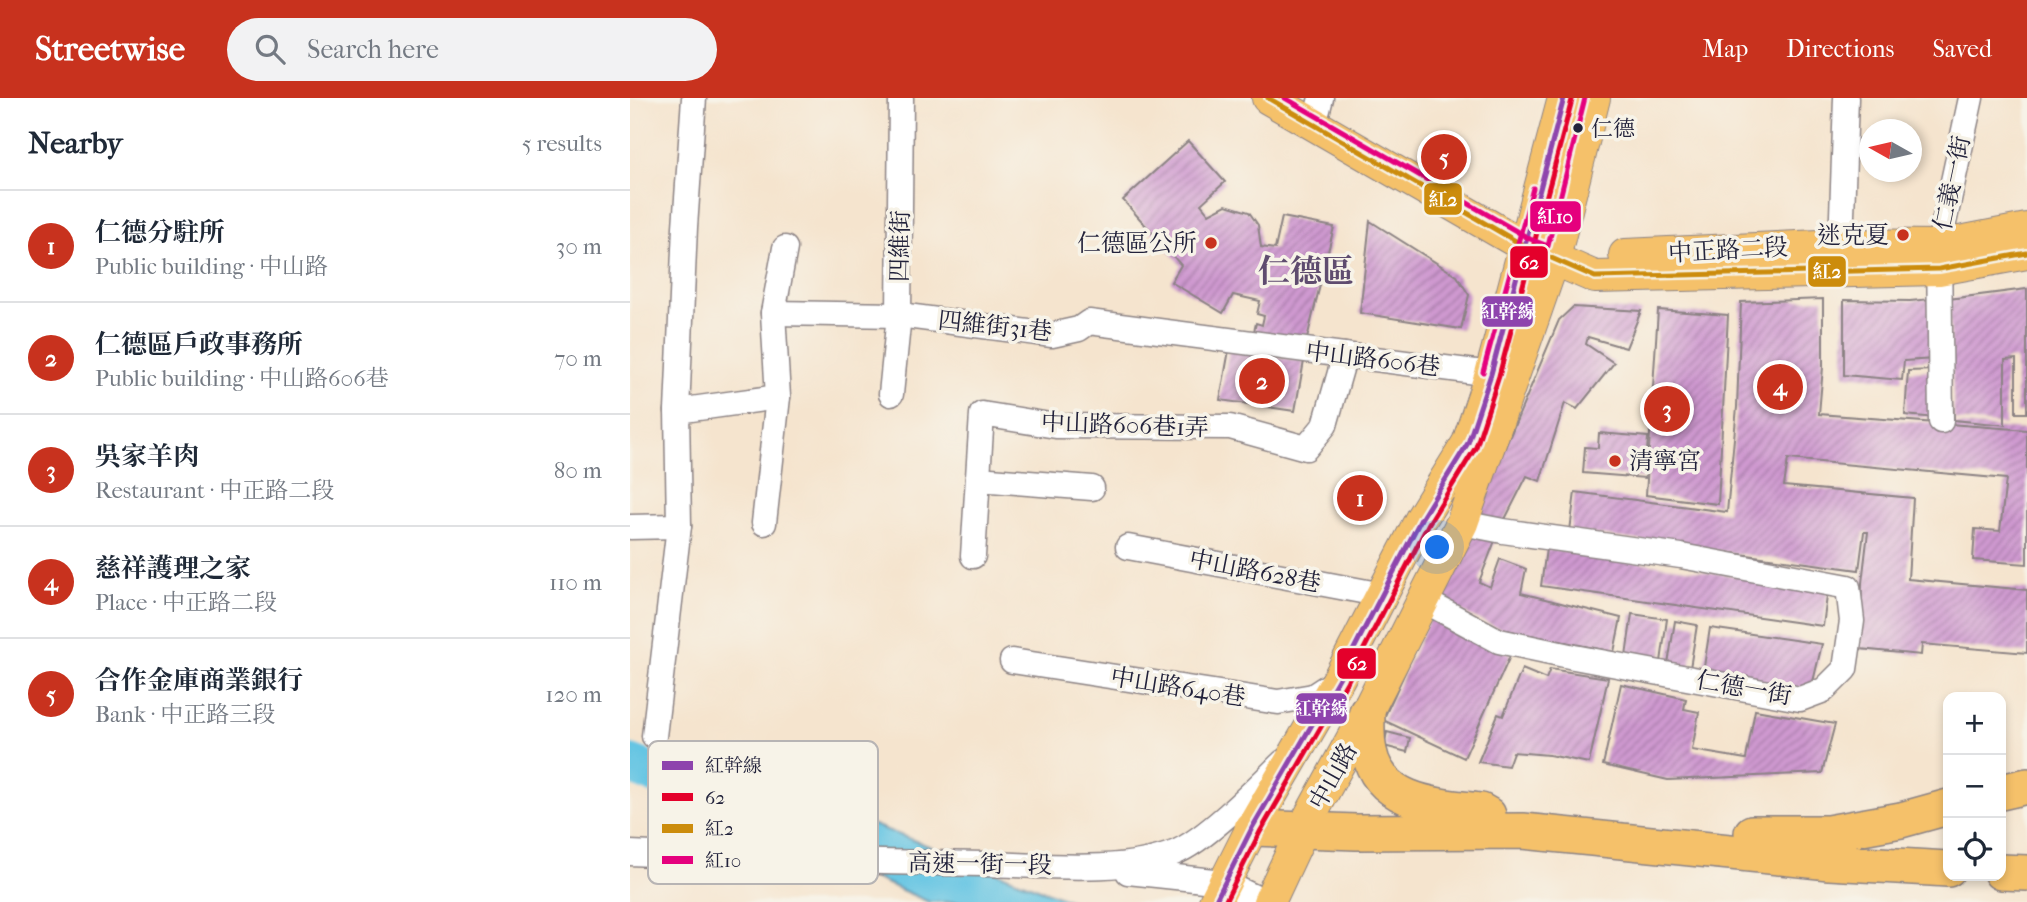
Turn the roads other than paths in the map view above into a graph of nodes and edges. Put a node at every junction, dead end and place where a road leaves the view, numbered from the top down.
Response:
1 (694, 98) edge
2 (901, 98) edge
3 (1268, 98) edge
4 (1564, 98) edge
5 (1594, 98) edge
6 (1846, 98) edge
7 (1971, 98) edge
8 (1317, 112) edge
9 (2027, 229) edge
10 (1840, 245) junction
11 (785, 248) dead end
12 (1540, 253) junction
13 (2027, 253) edge
14 (1939, 258) junction
15 (773, 313) junction
16 (899, 315) junction
17 (1089, 322) joint
18 (1345, 355) junction
19 (1490, 374) junction
20 (891, 394) dead end
21 (778, 397) junction
22 (677, 411) junction
23 (1941, 421) dead end
24 (978, 479) junction
25 (1092, 488) dead end
26 (764, 523) dead end
27 (1462, 523) junction
28 (679, 526) junction
29 (630, 527) edge
30 (1128, 547) dead end
31 (973, 556) dead end
32 (1383, 595) junction
33 (1423, 600) junction
34 (1012, 661) dead end
35 (1339, 678) junction
36 (1367, 712) junction
37 (654, 736) dead end
38 (1297, 747) junction
39 (2027, 786) edge
40 (2006, 791) edge
41 (1943, 808) edge
42 (1252, 828) junction
43 (1303, 829) junction
44 (1523, 831) junction
45 (1609, 839) junction
46 (630, 853) edge
47 (648, 854) edge
48 (878, 862) edge
49 (1078, 866) junction
50 (1943, 869) edge
51 (2006, 872) edge
52 (2027, 873) edge
53 (1219, 892) edge
54 (1267, 902) edge

1 - 22 street
2 - 16 street, 四維街
3 - 8 main road
4 - 12 main road, 中山路
5 - 12 main road, 中山路
6 - 10 street
7 - 14 street, 仁義一街
8 - 12 main road
9 - 14 main road, 中正路二段
10 - 12 main road, 中正路二段
10 - 14 main road, 中正路二段
11 - 15 street
12 - 14 main road, 中正路二段
12 - 19 main road, 中山路
12 - 27 main road, 中山路
13 - 14 main road, 中正路二段
14 - 23 street, 仁義一街
15 - 16 street, 四維街31巷
15 - 21 street
16 - 17 street, 四維街31巷
16 - 20 street, 四維街
17 - 18 street, 中山路606巷
18 - 19 street, 中山路606巷
18 - 24 street, 中山路606巷1弄
19 - 32 main road, 中山路
21 - 22 street
21 - 26 street
22 - 28 street
24 - 25 street
24 - 31 street, 中山路606巷1弄
27 - 33 main road, 中山路
27 - 33 street, 仁德一街
28 - 29 street
28 - 37 street
30 - 32 street, 中山路628巷
32 - 35 main road, 中山路
33 - 36 main road, 中山路
34 - 35 street, 中山路640巷
35 - 38 main road, 中山路
36 - 43 main road, 中山路
36 - 44 highway
38 - 42 main road, 中山路
38 - 49 street, 高速一街一段
39 - 40 highway
41 - 45 highway
42 - 43 highway
42 - 53 main road, 中山路
43 - 44 highway
43 - 54 main road, 中山路
44 - 45 highway
45 - 50 highway
46 - 47 street, 高速一街一段
48 - 49 street, 高速一街一段
49 - 53 street, 高速一街一段
51 - 52 highway
53 - 54 street, 高速一街一段

